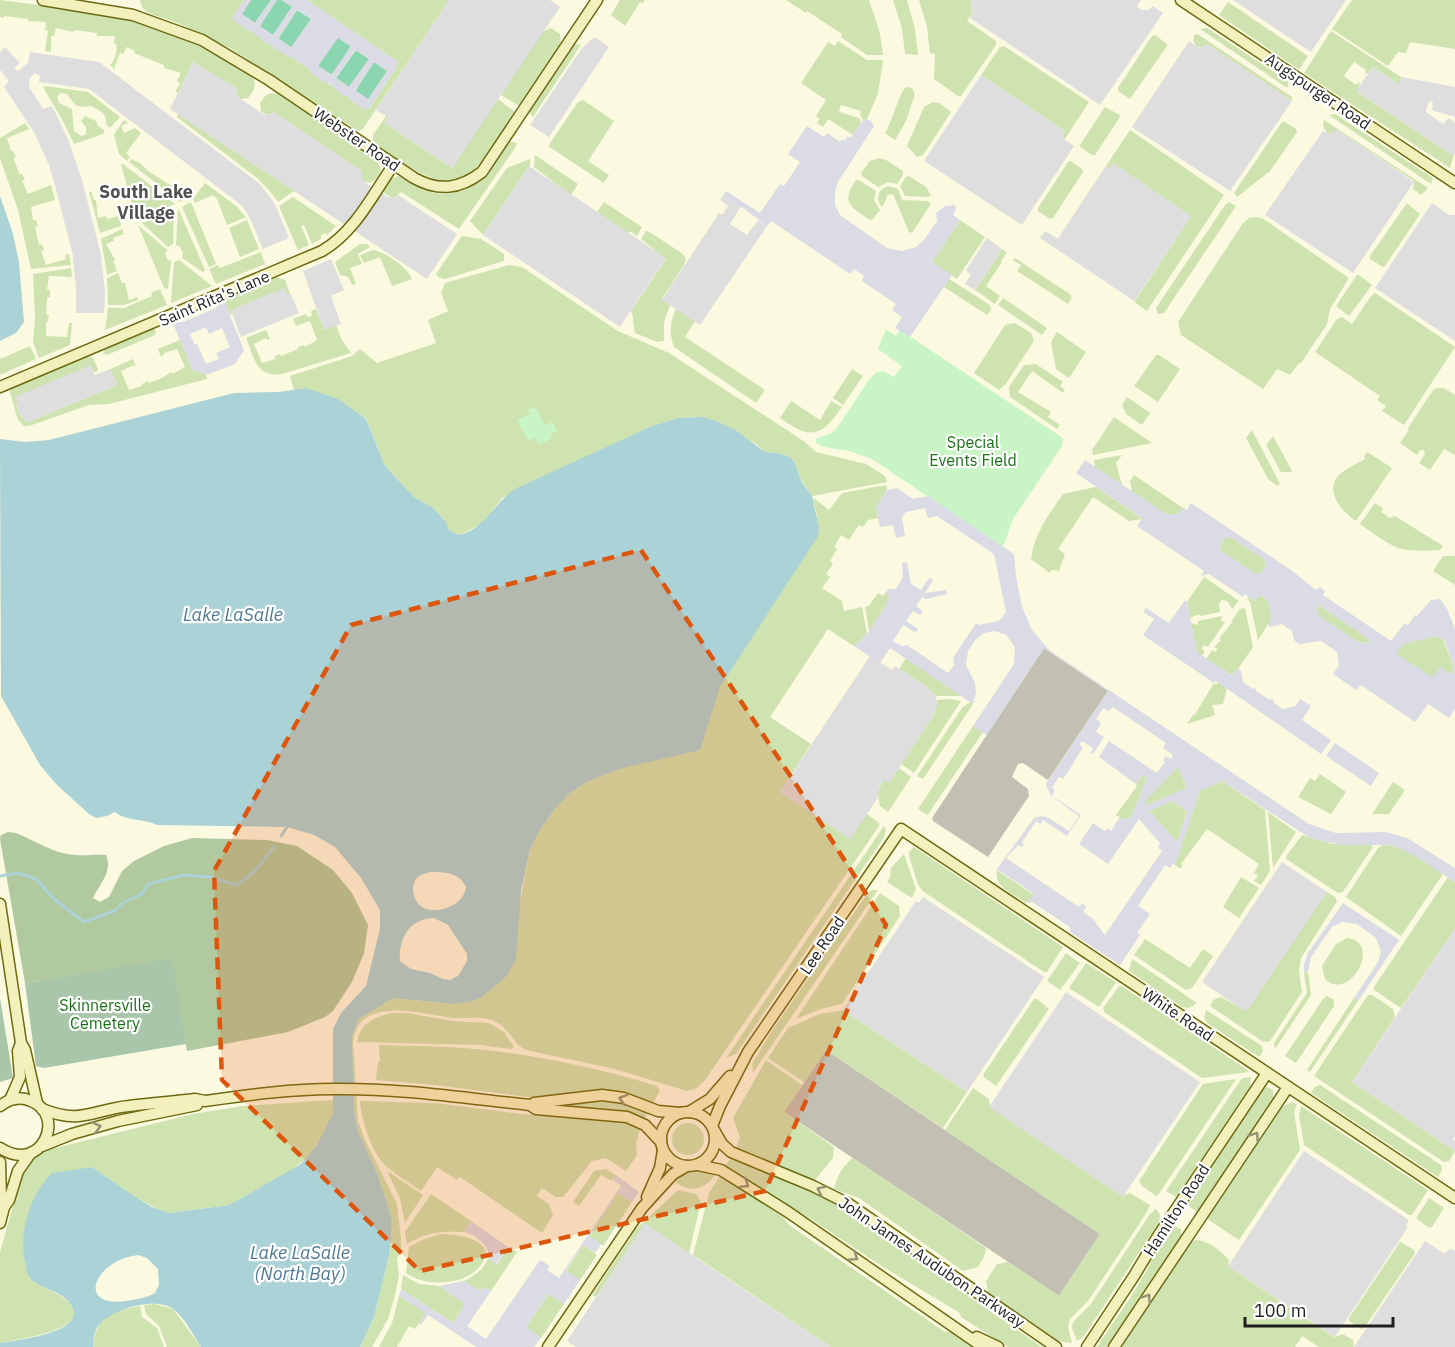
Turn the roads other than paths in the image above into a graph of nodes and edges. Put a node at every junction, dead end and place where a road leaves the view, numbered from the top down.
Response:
1 (43, 0) edge
2 (597, 0) edge
3 (1181, 0) edge
4 (394, 164) junction
5 (1455, 183) edge
6 (0, 387) edge
7 (901, 828) joint
8 (0, 904) edge
9 (21, 1043) junction
10 (742, 1062) junction
11 (1267, 1073) junction
12 (1288, 1087) junction
13 (206, 1101) junction
14 (5, 1103) edge
15 (530, 1105) junction
16 (39, 1106) junction
17 (685, 1112) junction
18 (713, 1128) junction
19 (42, 1146) junction
20 (662, 1146) junction
21 (0, 1148) edge
22 (30, 1154) junction
23 (0, 1162) edge
24 (692, 1166) junction
25 (1455, 1198) edge
26 (4, 1207) junction
27 (642, 1208) junction
28 (0, 1223) edge
29 (952, 1325) junction
30 (548, 1347) edge
31 (983, 1347) edge
32 (998, 1347) edge
33 (1056, 1347) edge
34 (1087, 1347) edge
35 (1114, 1347) edge

1 - 4 street, Webster Road
2 - 4 street, Webster Road
3 - 5 street, Augspurger Road
4 - 6 street, Saint Rita's Lane
7 - 10 street, Lee Road
7 - 11 street, White Road
8 - 9 street
9 - 14 street
9 - 16 street
10 - 17 street, Lee Road
10 - 18 street, Lee Road
11 - 12 street, White Road
11 - 34 street, Hamilton Road
12 - 25 street, White Road
35 -> 12 street, Hamilton Road
13 - 15 street
13 - 16 street
19 -> 13 street
14 - 16 street
17 -> 15 street
15 - 20 street
16 - 19 street
17 - 18 street
17 - 20 street
18 - 24 street
33 -> 18 street, John James Audubon Parkway
19 - 22 street
20 - 24 street
20 - 27 street
21 - 22 street
22 - 26 street
23 - 26 street
24 - 27 street
24 -> 29 street
26 - 28 street
27 - 30 street
29 - 31 street
29 - 32 street

